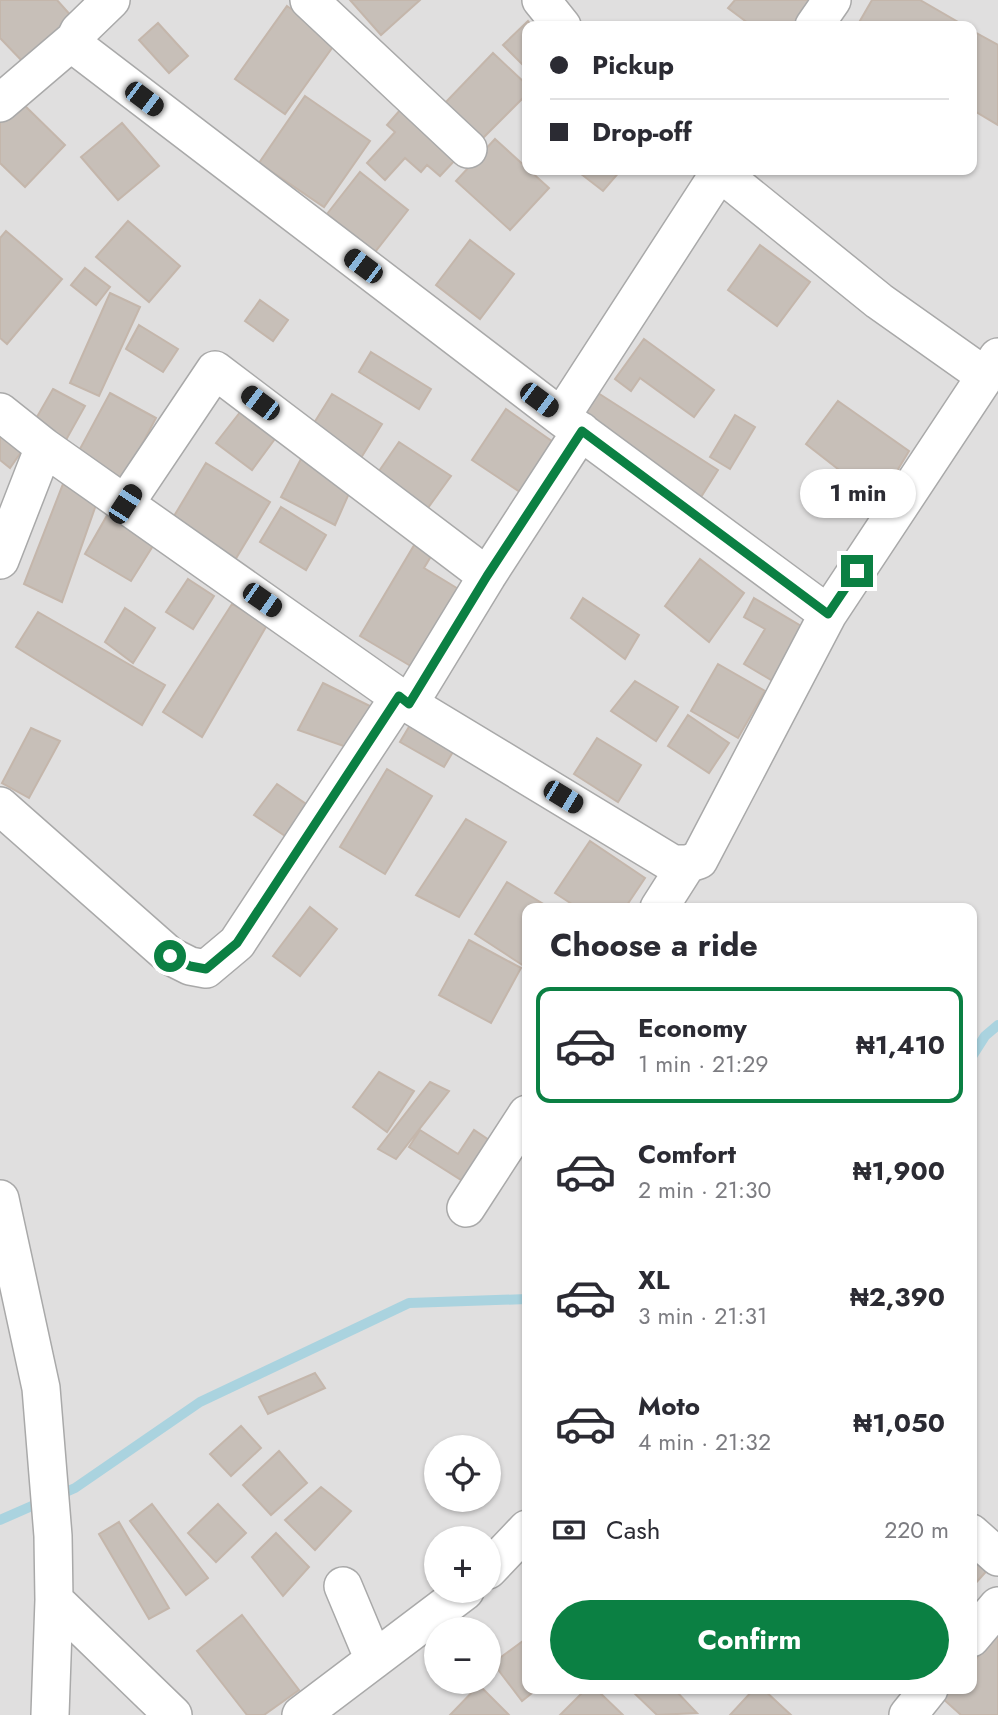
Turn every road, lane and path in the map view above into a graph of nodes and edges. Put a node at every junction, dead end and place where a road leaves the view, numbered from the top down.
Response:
1 (111, 0) edge
2 (309, 0) edge
3 (541, 0) edge
4 (832, 0) edge
5 (558, 21) edge
6 (817, 21) edge
7 (75, 39) junction
8 (0, 103) edge
9 (468, 149) dead end
10 (717, 175) edge
11 (724, 175) edge
12 (992, 367) edge
13 (0, 412) edge
14 (571, 424) junction
15 (44, 447) junction
16 (125, 504) junction
17 (0, 560) edge
18 (487, 576) junction
19 (828, 614) junction
20 (404, 700) junction
21 (0, 806) edge
22 (687, 864) junction
23 (662, 903) edge
24 (522, 1122) edge
25 (0, 1199) edge
26 (467, 1208) dead end
27 (522, 1534) edge
28 (977, 1538) edge
29 (501, 1556) edge
30 (998, 1557) edge
31 (344, 1586) dead end
32 (54, 1600) junction
33 (449, 1603) edge
34 (998, 1606) edge
35 (977, 1631) edge
36 (374, 1660) junction
37 (925, 1694) edge
38 (51, 1715) edge
39 (173, 1715) edge
40 (301, 1715) edge
41 (908, 1715) edge

1 - 7 street
2 - 9 street
3 - 5 street
4 - 6 street
7 - 8 street
7 - 14 street
10 - 14 street
11 - 12 street
12 - 19 street
13 - 15 street
14 - 18 street
14 - 19 street
15 - 16 street
15 - 17 street
16 - 18 street
16 - 20 street
18 - 20 street
19 - 22 street
20 - 21 street
20 - 22 street
22 - 23 street
24 - 26 street
25 - 32 street
27 - 29 street
28 - 30 street
31 - 36 street
32 - 38 street
32 - 39 street
33 - 36 street
34 - 35 street
36 - 40 street
37 - 41 street

